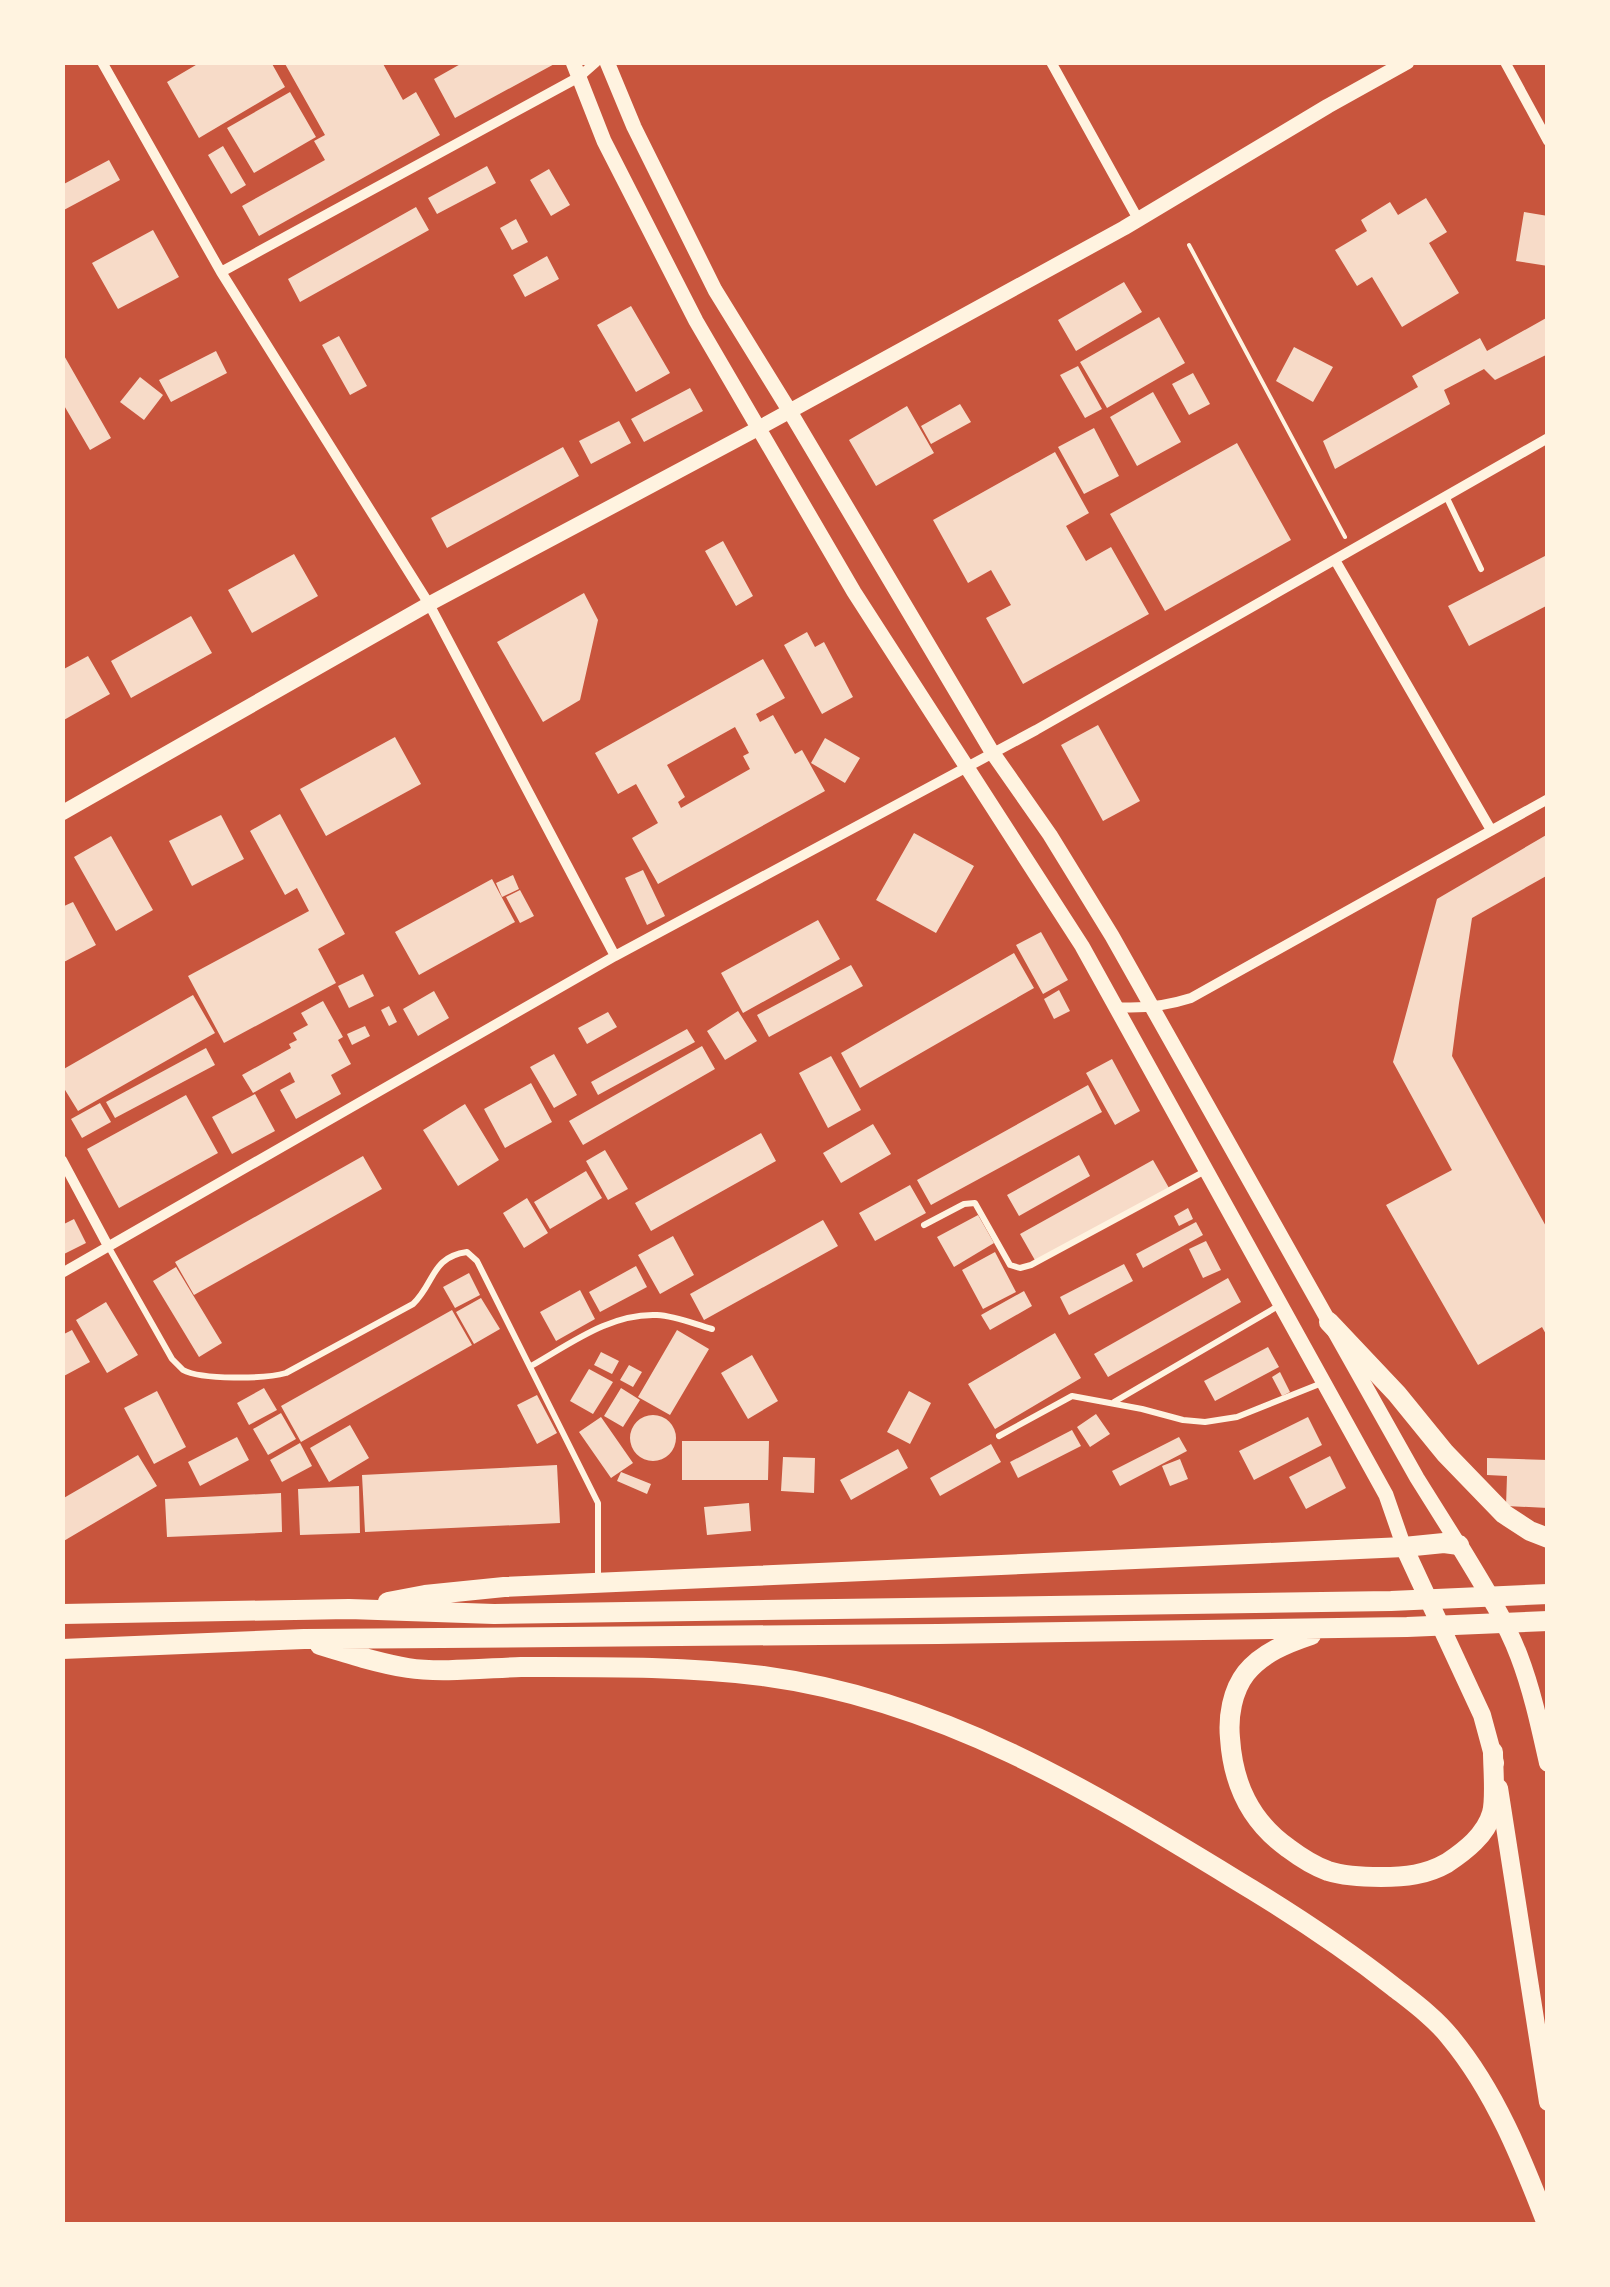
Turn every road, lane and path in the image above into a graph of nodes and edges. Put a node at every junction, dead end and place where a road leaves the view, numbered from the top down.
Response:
1 (102, 62) edge
2 (596, 62) edge
3 (608, 62) edge
4 (1051, 62) edge
5 (1407, 62) edge
6 (1505, 62) edge
7 (576, 70) edge
8 (1548, 141) edge
9 (1138, 218) junction
10 (1189, 244) dead end
11 (222, 272) junction
12 (790, 410) junction
13 (760, 428) junction
14 (1548, 438) edge
15 (1446, 496) junction
16 (1352, 550) junction
17 (1336, 560) junction
18 (1481, 569) dead end
19 (429, 604) junction
20 (992, 752) junction
21 (965, 767) junction
22 (1548, 799) edge
23 (62, 813) edge
24 (1491, 830) junction
25 (615, 956) junction
26 (1115, 1007) junction
27 (1152, 1007) junction
28 (62, 1160) edge
29 (1207, 1170) junction
30 (924, 1224) dead end
31 (108, 1246) junction
32 (62, 1273) edge
33 (1282, 1304) junction
34 (1328, 1322) junction
35 (712, 1330) dead end
36 (531, 1366) junction
37 (1324, 1382) junction
38 (1112, 1403) junction
39 (998, 1436) dead end
40 (1548, 1538) edge
41 (1459, 1545) junction
42 (1404, 1547) junction
43 (598, 1582) junction
44 (1543, 1594) edge
45 (349, 1609) junction
46 (62, 1614) edge
47 (1548, 1622) edge
48 (1330, 1628) junction
49 (304, 1640) junction
50 (62, 1648) edge
51 (1494, 1752) junction
52 (1548, 1763) edge
53 (1548, 2102) edge
54 (1547, 2224) edge

1 - 11 street
2 - 7 street
3 - 12 street
4 - 9 street
5 - 9 street
6 - 8 street
7 - 11 street
7 - 13 street
9 - 12 street
10 - 16 path
11 - 19 street
12 - 13 street
12 - 20 street
13 - 19 street
13 - 21 street
14 - 15 street
15 - 16 street
15 - 18 lane
16 - 17 street
17 - 20 street
17 - 24 street
19 - 23 street
19 - 25 street
20 - 21 street
20 - 27 street
21 - 25 street
21 - 26 street
22 - 24 street
24 - 27 street
25 - 31 street
26 - 27 street
26 - 29 street
27 - 34 street
28 - 31 street
29 - 30 lane
29 - 33 street
31 - 32 street
31 - 36 lane
33 - 37 street
33 - 38 lane
34 - 40 highway
34 - 41 street
35 - 36 lane
36 - 43 lane
37 - 38 lane
37 - 42 street
38 - 39 lane
41 - 42 highway
41 - 52 main road
42 - 43 highway
42 - 51 main road
43 - 45 highway
44 - 45 highway
45 - 46 highway
47 - 48 highway
48 - 49 highway
48 - 51 highway
49 - 50 highway
49 - 54 highway
51 - 53 main road

